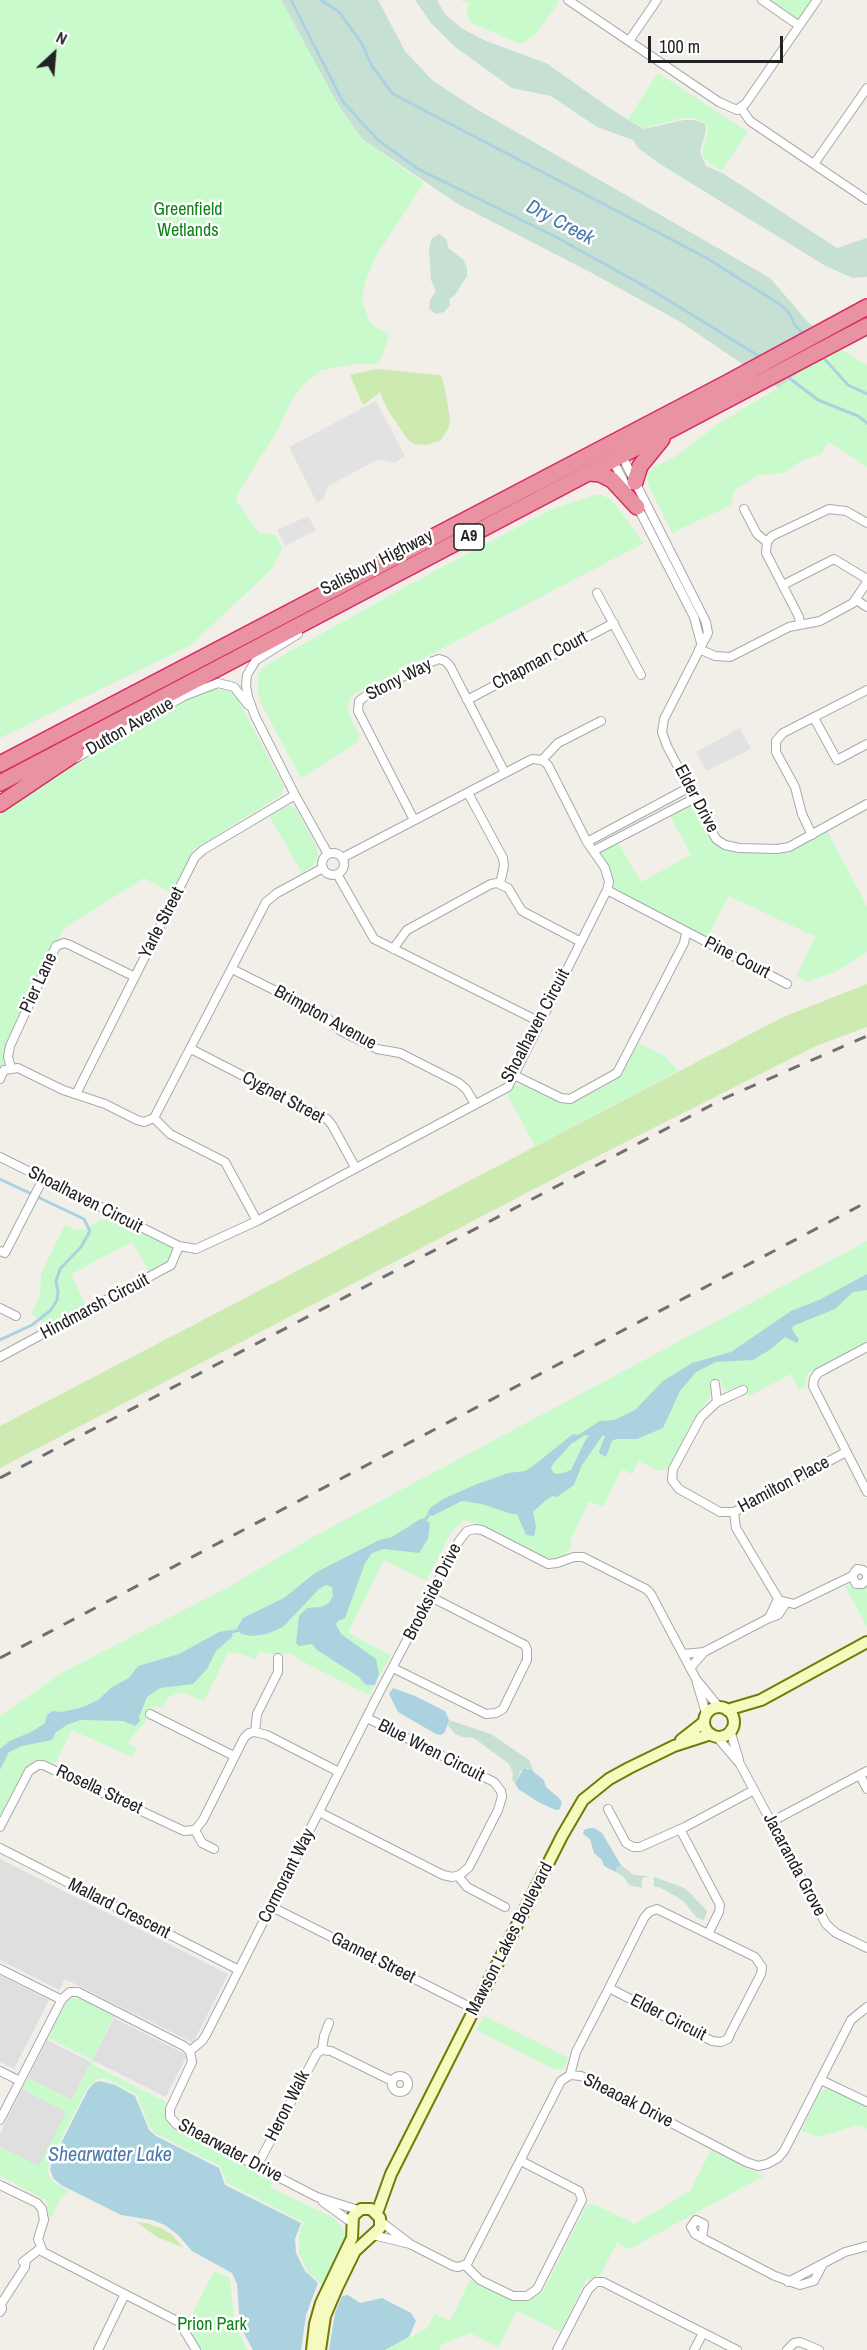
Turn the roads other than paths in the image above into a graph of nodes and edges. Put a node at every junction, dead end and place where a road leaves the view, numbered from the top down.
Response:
1 (568, 0) edge
2 (657, 0) edge
3 (762, 0) edge
4 (817, 0) edge
5 (798, 25) junction
6 (629, 41) junction
7 (867, 88) edge
8 (741, 108) junction
9 (814, 164) junction
10 (867, 200) edge
11 (867, 307) edge
12 (867, 326) edge
13 (728, 391) junction
14 (668, 432) junction
15 (608, 445) junction
16 (617, 459) junction
17 (590, 473) junction
18 (635, 482) junction
19 (637, 507) junction
20 (744, 509) dead end
21 (867, 523) edge
22 (767, 542) junction
23 (867, 581) edge
24 (343, 584) junction
25 (783, 585) junction
26 (597, 593) dead end
27 (349, 600) junction
28 (856, 600) junction
29 (867, 607) edge
30 (614, 623) junction
31 (800, 624) junction
32 (700, 646) junction
33 (641, 675) dead end
34 (867, 690) edge
35 (467, 700) junction
36 (255, 716) junction
37 (125, 718) junction
38 (814, 718) junction
39 (601, 721) dead end
40 (867, 744) edge
41 (27, 747) junction
42 (0, 759) edge
43 (542, 760) junction
44 (0, 764) edge
45 (505, 773) junction
46 (0, 783) edge
47 (690, 787) junction
48 (468, 793) junction
49 (295, 795) junction
50 (695, 798) junction
51 (0, 804) edge
52 (866, 807) edge
53 (414, 820) junction
54 (812, 835) junction
55 (587, 842) junction
56 (593, 851) junction
57 (328, 854) junction
58 (342, 858) junction
59 (323, 868) junction
60 (337, 874) junction
61 (500, 884) junction
62 (607, 890) junction
63 (686, 933) junction
64 (581, 942) junction
65 (393, 950) junction
66 (232, 969) junction
67 (135, 977) junction
68 (787, 984) dead end
69 (540, 1022) junction
70 (191, 1049) junction
71 (11, 1068) junction
72 (514, 1075) junction
73 (0, 1079) edge
74 (76, 1094) junction
75 (475, 1104) junction
76 (154, 1118) junction
77 (0, 1157) edge
78 (355, 1167) junction
79 (43, 1179) junction
80 (257, 1221) junction
81 (179, 1246) junction
82 (0, 1251) edge
83 (0, 1308) edge
84 (16, 1316) dead end
85 (867, 1347) edge
86 (0, 1357) edge
87 (716, 1384) dead end
88 (743, 1390) dead end
89 (717, 1402) junction
90 (846, 1452) junction
91 (867, 1492) edge
92 (734, 1512) junction
93 (852, 1576) dead end
94 (431, 1597) junction
95 (777, 1599) junction
96 (786, 1604) junction
97 (769, 1618) junction
98 (867, 1644) edge
99 (704, 1652) junction
100 (683, 1654) junction
101 (278, 1658) dead end
102 (393, 1668) junction
103 (690, 1668) junction
104 (696, 1679) junction
105 (378, 1695) joint
106 (761, 1700) junction
107 (723, 1708) junction
108 (150, 1714) dead end
109 (367, 1718) junction
110 (705, 1718) junction
111 (732, 1726) junction
112 (255, 1732) junction
113 (713, 1735) junction
114 (674, 1746) junction
115 (234, 1756) junction
116 (740, 1764) junction
117 (339, 1772) junction
118 (863, 1773) edge
119 (867, 1789) edge
120 (754, 1790) junction
121 (608, 1809) dead end
122 (319, 1812) junction
123 (771, 1822) junction
124 (0, 1827) edge
125 (680, 1829) junction
126 (195, 1830) junction
127 (0, 1848) edge
128 (214, 1849) dead end
129 (458, 1876) junction
130 (272, 1907) junction
131 (505, 1907) dead end
132 (708, 1934) junction
133 (867, 1948) edge
134 (0, 1969) edge
135 (238, 1970) junction
136 (609, 1988) junction
137 (62, 2000) junction
138 (867, 2007) edge
139 (474, 2009) junction
140 (329, 2023) dead end
141 (322, 2050) junction
142 (190, 2051) junction
143 (0, 2071) edge
144 (570, 2074) junction
145 (821, 2080) junction
146 (20, 2081) junction
147 (392, 2081) dead end
148 (867, 2102) edge
149 (0, 2121) edge
150 (521, 2162) junction
151 (257, 2166) junction
152 (391, 2174) junction
153 (0, 2185) edge
154 (317, 2197) junction
155 (362, 2209) junction
156 (379, 2217) junction
157 (352, 2225) junction
158 (372, 2236) junction
159 (867, 2237) edge
160 (702, 2238) dead end
161 (410, 2244) junction
162 (867, 2246) edge
163 (40, 2248) junction
164 (823, 2264) junction
165 (465, 2265) junction
166 (788, 2282) junction
167 (125, 2294) junction
168 (0, 2304) edge
169 (0, 2312) edge
170 (703, 2333) junction
171 (98, 2350) edge
172 (196, 2350) edge
173 (312, 2350) edge
174 (321, 2350) edge
175 (557, 2350) edge
176 (694, 2350) edge
177 (737, 2350) edge
178 (787, 2350) edge
179 (819, 2350) edge

1 - 6 street
2 - 6 street
3 - 5 street
4 - 5 street
5 - 8 street
6 - 8 street
7 - 9 street
8 - 9 street
9 - 10 street
11 - 13 highway, Salisbury Highway / A9
12 - 13 highway, Salisbury Highway / A9
13 - 14 highway, Salisbury Highway / A9
13 - 15 highway, Salisbury Highway / A9
14 - 16 highway, Salisbury Highway / A9
14 - 18 highway
15 - 16 highway
15 - 24 highway, Salisbury Highway / A9
16 - 17 highway, Salisbury Highway / A9
16 - 18 street, Elder Drive
16 - 19 street
17 - 19 highway
17 - 27 highway, Salisbury Highway / A9
18 - 32 street, Elder Drive
19 - 32 street
20 - 22 street
21 - 22 street
22 - 25 street
23 - 25 street
23 - 28 street
24 - 27 highway
24 - 41 highway, Salisbury Highway / A9
25 - 31 street
26 - 30 street
27 - 36 street, Dutton Avenue
27 - 37 highway, Salisbury Highway / A9
28 - 29 street
28 - 31 street
30 - 33 street
30 - 35 street, Chapman Court
31 - 32 street
32 - 47 street, Elder Drive
34 - 38 street
35 - 45 street, Stony Way
35 - 53 street, Stony Way
36 - 49 street, Dutton Avenue
36 - 51 street, Dutton Avenue
37 - 46 highway, Salisbury Highway / A9
37 - 51 highway
38 - 40 street
38 - 54 street
39 - 43 street
41 - 42 highway
41 - 44 highway, Salisbury Highway / A9
43 - 45 street
43 - 55 street
45 - 48 street
47 - 50 street, Elder Drive
47 - 55 street
48 - 53 street
48 - 61 street
49 - 57 street, Dutton Avenue
49 - 67 street, Yarle Street
50 - 54 street, Elder Drive
50 - 56 street
52 - 54 street, Elder Drive
53 - 58 street
55 - 56 street
56 - 62 street
57 - 58 street
57 - 59 street
58 - 60 street
59 - 60 street
59 - 66 street
60 - 65 street
61 - 64 street
61 - 65 street
62 - 63 street, Pine Court
62 - 64 street, Shoalhaven Circuit
63 - 68 street, Pine Court
63 - 72 street
64 - 69 street, Shoalhaven Circuit
65 - 69 street
66 - 70 street
66 - 75 street, Brimpton Avenue
67 - 71 street, Pier Lane
67 - 74 street, Yarle Street
69 - 72 street, Shoalhaven Circuit
70 - 76 street
70 - 78 street, Cygnet Street
71 - 73 street
71 - 74 street
72 - 75 street, Shoalhaven Circuit
74 - 76 street
75 - 78 street, Shoalhaven Circuit
76 - 80 street
77 - 79 street, Shoalhaven Circuit
78 - 80 street, Shoalhaven Circuit
79 - 81 street, Shoalhaven Circuit
79 - 82 street
80 - 81 street, Shoalhaven Circuit
81 - 86 street, Hindmarsh Circuit
83 - 84 street
85 - 90 street
87 - 89 street
88 - 89 street, Hamilton Place
89 - 92 street, Hamilton Place
90 - 91 street
90 - 92 street, Hamilton Place
92 - 95 street
93 - 96 street
94 - 100 street, Brookside Drive
94 - 102 street, Brookside Drive
94 - 102 street
95 - 96 street
95 - 97 street
96 - 97 street
97 - 99 street
98 - 106 street
99 - 100 street
99 - 103 street
100 - 103 street, Brookside Drive
101 - 112 street
102 - 105 street, Brookside Drive
103 - 104 street, Brookside Drive
104 - 107 street, Brookside Drive
104 - 110 street, Brookside Drive
105 - 109 street, Cormorant Way
106 - 107 street
106 - 111 street
107 - 110 street, Mawson Lakes Boulevard
107 - 111 street
108 - 115 street
109 - 117 street, Cormorant Way
109 - 129 street, Blue Wren Circuit
110 - 113 street
110 - 114 street, Mawson Lakes Boulevard
111 - 113 street, Mawson Lakes Boulevard
111 - 116 street, Jacaranda Grove
112 - 115 street
112 - 117 street
113 - 114 street, Mawson Lakes Boulevard
113 - 116 street, Jacaranda Grove
114 - 139 street, Mawson Lakes Boulevard
115 - 126 street
116 - 120 street, Jacaranda Grove
117 - 122 street, Cormorant Way
118 - 119 street
118 - 123 street
120 - 123 street, Jacaranda Grove
120 - 125 street
121 - 125 street
122 - 129 street
122 - 130 street, Cormorant Way
123 - 133 street, Jacaranda Grove
124 - 126 street, Rosella Street
125 - 132 street
126 - 128 street
127 - 135 street, Mallard Crescent
129 - 131 street
130 - 135 street, Cormorant Way
130 - 139 street, Gannet Street
132 - 136 street, Elder Circuit
132 - 136 street, Elder Circuit
134 - 137 street
135 - 142 street, Cormorant Way
136 - 144 street, Elder Circuit
137 - 142 street
137 - 146 street
138 - 145 street, Sheaoak Drive
139 - 152 street, Mawson Lakes Boulevard
140 - 141 street, Heron Walk
141 - 147 street
141 - 151 street, Heron Walk
142 - 151 street, Shearwater Drive
143 - 146 street
144 - 145 street, Sheaoak Drive
144 - 150 street, Sheaoak Drive
145 - 148 street
146 - 149 street
150 - 165 street, Sheaoak Drive
150 - 165 street
151 - 154 street, Shearwater Drive
152 - 155 street, Mawson Lakes Boulevard
152 - 156 street, Mawson Lakes Boulevard
153 - 163 street
154 - 155 street, Shearwater Drive
154 - 157 street, Shearwater Drive
155 - 156 street
155 - 157 street
156 - 158 street
156 - 161 street
157 - 158 street
157 - 173 street
158 - 161 street
158 - 174 street
159 - 162 street
160 - 166 street
161 - 165 street
162 - 164 street
163 - 167 street
163 - 168 street
164 - 166 street
164 - 166 street
167 - 171 street
167 - 172 street
168 - 169 street
170 - 175 street
170 - 176 street
170 - 177 street
178 - 179 street

